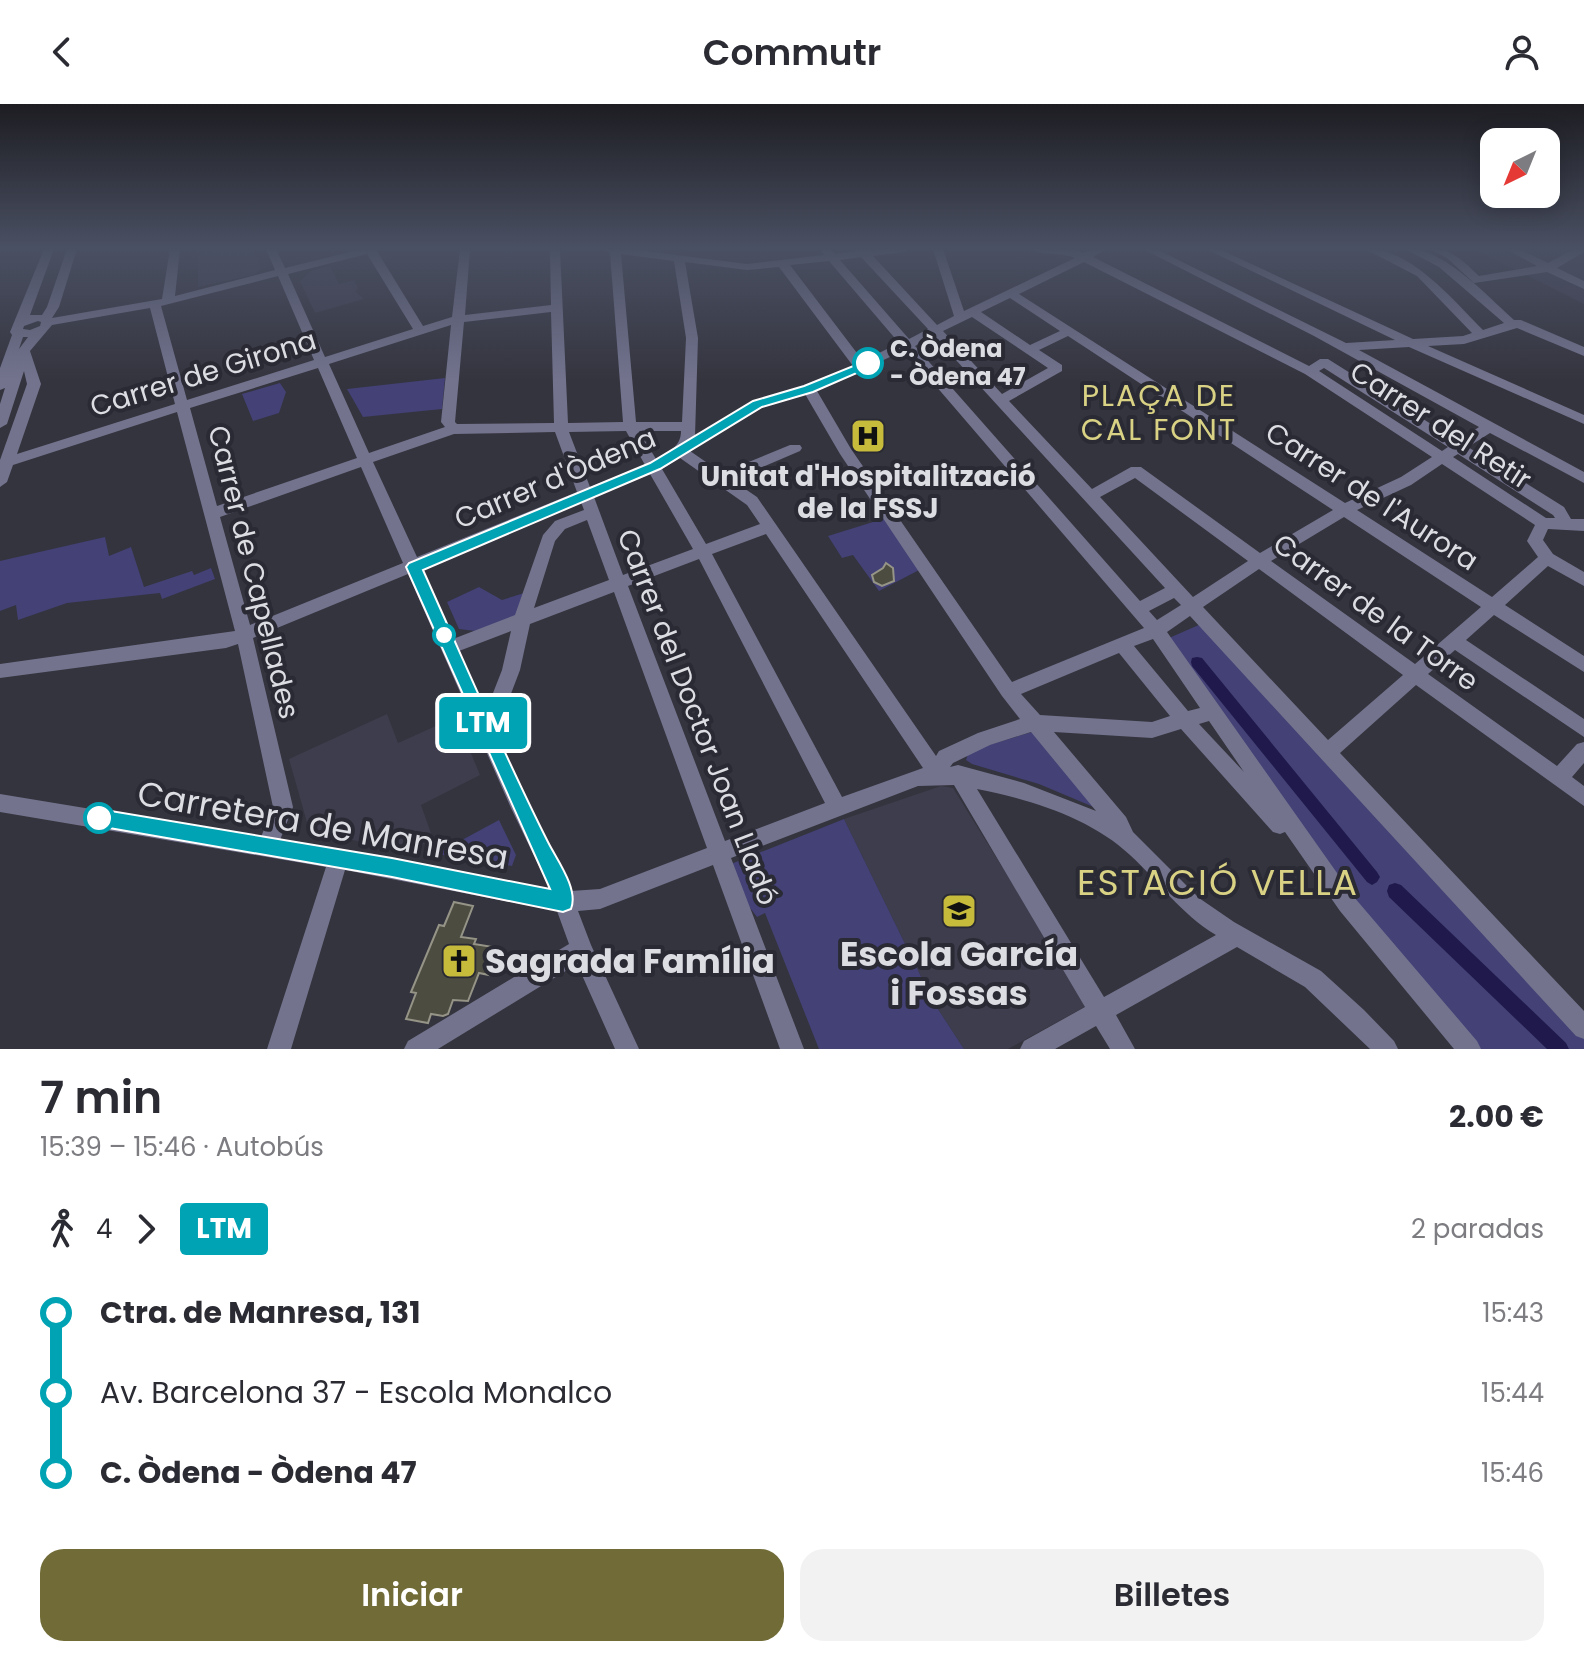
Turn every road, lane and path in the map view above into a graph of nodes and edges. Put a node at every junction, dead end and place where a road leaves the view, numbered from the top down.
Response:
1 (33, 293) edge
2 (42, 293) edge
3 (58, 293) edge
4 (164, 293) edge
5 (202, 293) edge
6 (290, 293) edge
7 (398, 293) edge
8 (461, 293) edge
9 (556, 293) edge
10 (614, 293) edge
11 (685, 293) edge
12 (805, 293) edge
13 (863, 293) edge
14 (900, 293) edge
15 (957, 293) edge
16 (1010, 293) joint
17 (1155, 293) edge
18 (1236, 293) edge
19 (1305, 293) edge
20 (1439, 293) edge
21 (1478, 293) edge
22 (1488, 293) edge
23 (161, 303) junction
24 (557, 308) junction
25 (966, 314) junction
26 (458, 319) junction
27 (44, 322) junction
28 (1515, 324) junction
29 (20, 328) junction
30 (933, 330) junction
31 (420, 331) junction
32 (1069, 331) junction
33 (1477, 332) junction
34 (906, 344) junction
35 (1413, 344) junction
36 (1343, 347) junction
37 (1031, 349) junction
38 (1581, 349) edge
39 (24, 351) junction
40 (321, 363) junction
41 (1584, 365) edge
42 (861, 367) junction
43 (1310, 371) junction
44 (0, 386) edge
45 (809, 389) junction
46 (1001, 400) junction
47 (183, 406) junction
48 (1584, 420) edge
49 (0, 424) edge
50 (687, 426) junction
51 (630, 427) junction
52 (1489, 427) junction
53 (453, 429) junction
54 (561, 429) junction
55 (1459, 446) junction
56 (795, 448) dead end
57 (680, 451) junction
58 (1445, 456) junction
59 (365, 460) junction
60 (6, 462) junction
61 (655, 466) junction
62 (1584, 478) edge
63 (720, 479) junction
64 (0, 482) edge
65 (1090, 496) junction
66 (587, 504) junction
67 (1346, 509) junction
68 (211, 514) junction
69 (524, 520) junction
70 (1543, 523) junction
71 (1579, 525) edge
72 (768, 527) junction
73 (548, 539) junction
74 (703, 552) junction
75 (1547, 558) junction
76 (1259, 561) junction
77 (414, 567) junction
78 (1584, 580) edge
79 (619, 583) junction
80 (1174, 590) junction
81 (1492, 605) junction
82 (1191, 607) junction
83 (1137, 610) junction
84 (522, 621) junction
85 (1156, 630) junction
86 (244, 635) junction
87 (1453, 640) junction
88 (1123, 645) junction
89 (450, 647) junction
90 (1584, 665) edge
91 (0, 671) edge
92 (1415, 675) junction
93 (1008, 691) junction
94 (1212, 712) junction
95 (1185, 721) junction
96 (1033, 723) junction
97 (1584, 729) edge
98 (487, 733) junction
99 (1584, 750) edge
100 (1329, 751) junction
101 (947, 773) junction
102 (1558, 778) junction
103 (1584, 797) edge
104 (0, 803) edge
105 (283, 807) junction
106 (838, 808) junction
107 (1126, 839) junction
108 (240, 841) junction
109 (267, 846) junction
110 (1308, 850) junction
111 (720, 853) junction
112 (338, 860) junction
113 (563, 902) junction
114 (1236, 936) junction
115 (581, 949) junction
116 (1099, 1010) junction
117 (1584, 1028) edge
118 (279, 1049) edge
119 (416, 1049) edge
120 (627, 1049) edge
121 (792, 1049) edge
122 (1032, 1049) edge
123 (1123, 1049) edge
124 (1386, 1049) edge
125 (1469, 1049) edge

1 - 29 street
2 - 27 street
3 - 27 street
4 - 23 street
5 - 23 street
6 - 40 street
7 - 31 street
8 - 26 street
9 - 24 street, Carrer del Doctor Joan Lladó
10 - 51 street
11 - 50 street
12 - 42 street
13 - 34 street
14 - 30 street
15 - 25 street
16 - 25 street, Carrer d'Òdena
16 - 32 street, Carrer de l'Aurora
17 - 43 street, Carrer del Retir
18 - 36 street
19 - 35 street
20 - 33 street
21 - 28 street
22 - 28 street
23 - 27 street
23 - 47 street, Carrer de Capellades
24 - 26 street, Carrer de Girona
24 - 54 street, Carrer del Doctor Joan Lladó
25 - 30 street, Carrer d'Òdena
25 - 37 street
26 - 31 street, Carrer de Girona
26 - 53 street
27 - 29 street
27 - 39 street
28 - 33 street
28 - 38 street
29 - 44 street
30 - 34 street, Carrer d'Òdena
30 - 46 street
31 - 40 street, Carrer de Girona
32 - 37 street
32 - 67 street, Carrer de l'Aurora
33 - 35 street
34 - 42 street, Carrer d'Òdena
34 - 83 street
35 - 36 street
35 - 48 street
36 - 52 street
37 - 46 street
38 - 41 street
39 - 49 street
39 - 60 street
40 - 47 street, Carrer de Girona
40 - 59 street
42 - 45 street, Carrer d'Òdena
43 - 55 street
43 - 58 street, Carrer del Retir
45 - 57 street, Carrer d'Òdena
45 - 93 street
46 - 65 street
47 - 60 street, Carrer de Girona
47 - 68 street, Carrer de Capellades
50 - 51 street
50 - 57 street
51 - 54 street
51 - 61 street
52 - 55 street
52 - 62 street
53 - 54 street
53 - 59 street
54 - 66 street, Carrer del Doctor Joan Lladó
55 - 58 street
55 - 71 street
56 - 63 street
57 - 61 street, Carrer d'Òdena
57 - 63 street
58 - 67 street
58 - 70 street, Carrer del Retir
59 - 68 street
59 - 77 street
60 - 64 street
61 - 66 street, Carrer d'Òdena
61 - 74 street
63 - 72 street
65 - 76 street, Carrer de la Torre
65 - 80 street
66 - 69 street, Carrer d'Òdena
66 - 73 street
66 - 79 street, Carrer del Doctor Joan Lladó
67 - 76 street
67 - 81 street, Carrer de l'Aurora
68 - 86 street, Carrer de Capellades
69 - 73 street
69 - 77 street, Carrer d'Òdena
70 - 71 street
70 - 75 street
72 - 74 street
72 - 101 street
73 - 84 street
74 - 79 street
74 - 106 street
75 - 78 street
75 - 81 street
76 - 82 street
76 - 92 street, Carrer de la Torre
77 - 86 street, Carrer d'Òdena
77 - 89 street
79 - 84 street
79 - 111 street, Carrer del Doctor Joan Lladó
80 - 82 street
80 - 83 street
81 - 87 street
81 - 90 street, Carrer de l'Aurora
82 - 85 street
82 - 100 street
83 - 85 street
84 - 89 street
84 - 98 street
85 - 88 street
85 - 94 street
86 - 91 street, Carrer d'Òdena
86 - 105 street, Carrer de Capellades
87 - 92 street
87 - 97 street
88 - 93 street
88 - 95 street
89 - 98 street
92 - 100 street
92 - 102 street, Carrer de la Torre
93 - 96 street
94 - 95 street
94 - 110 street
95 - 96 street
95 - 110 street
96 - 101 street
96 - 107 street
98 - 113 street
99 - 102 street
100 - 117 street
101 - 106 street, Carretera de Manresa
101 - 107 street
101 - 116 street
102 - 103 street, Carrer de la Torre
104 - 108 street, Carretera de Manresa
105 - 108 street
105 - 109 street
106 - 111 street, Carretera de Manresa
107 - 114 street
108 - 109 street, Carretera de Manresa
109 - 112 street, Carretera de Manresa
110 - 125 street
111 - 113 street, Carretera de Manresa
111 - 121 street, Carrer del Doctor Joan Lladó
112 - 113 street, Carretera de Manresa
112 - 118 street
113 - 115 street
114 - 116 street
114 - 124 street
115 - 119 street
115 - 120 street
116 - 122 street
116 - 123 street

